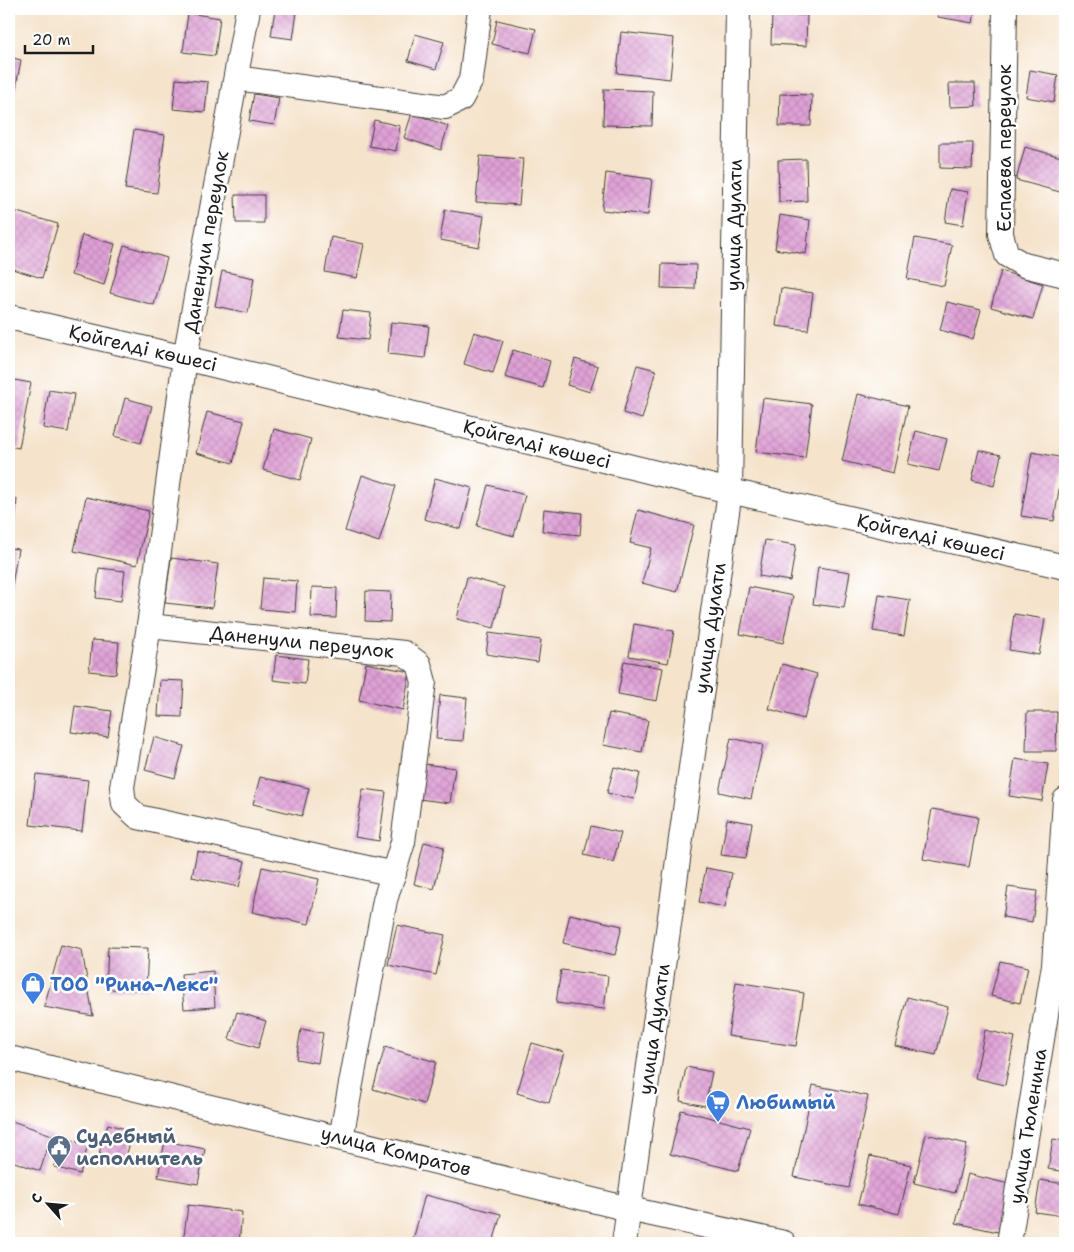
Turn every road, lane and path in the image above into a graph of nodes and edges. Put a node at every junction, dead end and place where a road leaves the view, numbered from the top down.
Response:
1 (248, 9) edge
2 (480, 9) edge
3 (738, 9) edge
4 (1005, 9) edge
5 (236, 78) junction
6 (1065, 275) edge
7 (9, 317) edge
8 (184, 358) junction
9 (730, 491) junction
10 (1065, 567) edge
11 (149, 626) junction
12 (1065, 800) edge
13 (394, 874) junction
14 (9, 1058) edge
15 (341, 1138) junction
16 (629, 1209) junction
17 (624, 1243) edge
18 (784, 1243) edge
19 (1009, 1243) edge

1 - 5 street, Даненули переулок
2 - 5 street
3 - 9 street, улица Дулати
4 - 6 street, Еспаева переулок
5 - 8 street, Даненули переулок
7 - 8 street, Қойгелді көшесі
8 - 9 street, Қойгелді көшесі
8 - 11 street, Даненули переулок
9 - 10 street, Қойгелді көшесі
9 - 16 street, улица Дулати
11 - 13 street, Даненули переулок
11 - 13 street, Даненули переулок
12 - 19 street, улица Тюленина
13 - 15 street, Даненули переулок
14 - 15 street, улица Комратов
15 - 16 street, улица Комратов
16 - 17 street, улица Дулати
16 - 18 street, улица Комратов

